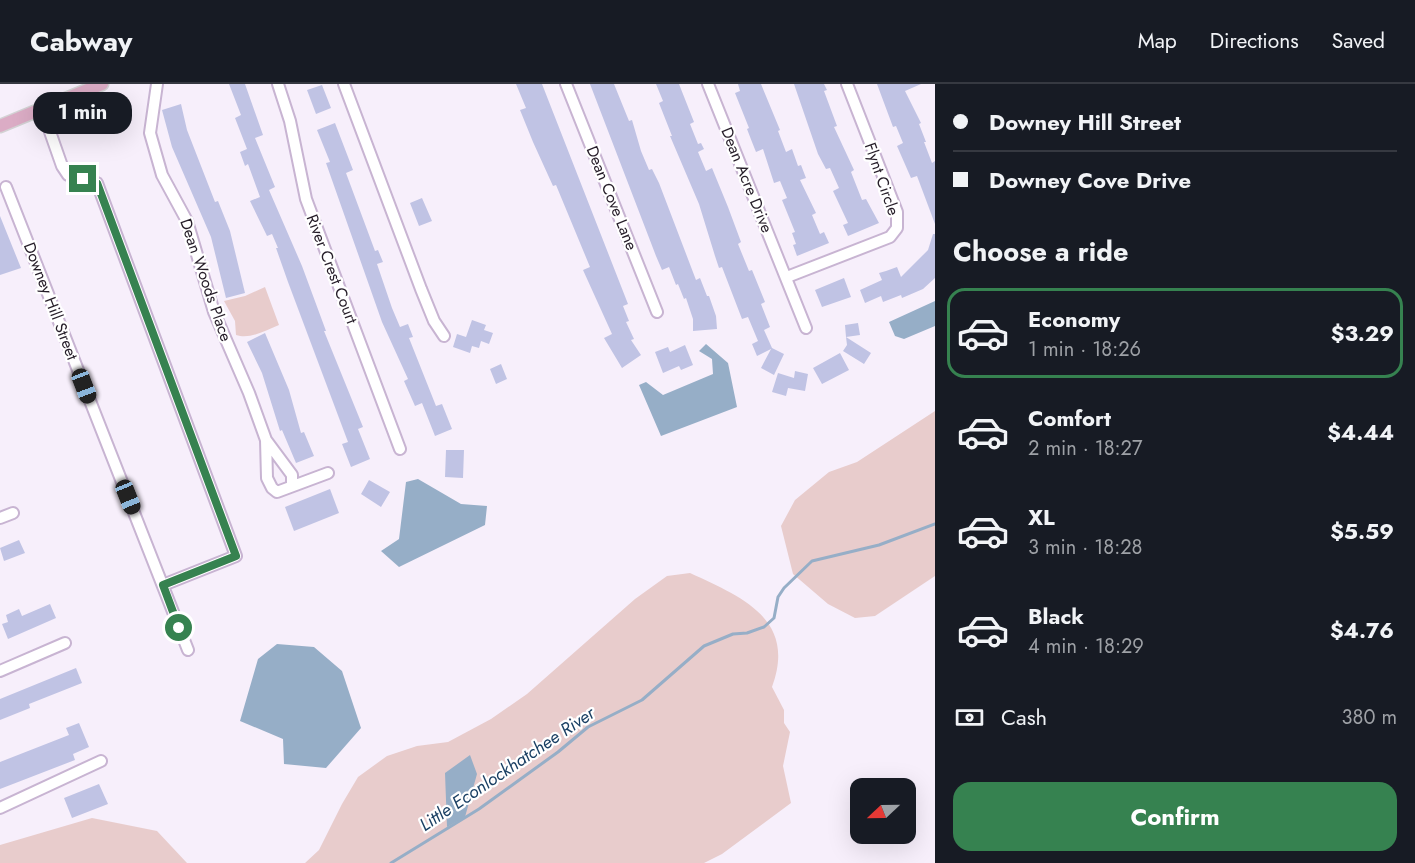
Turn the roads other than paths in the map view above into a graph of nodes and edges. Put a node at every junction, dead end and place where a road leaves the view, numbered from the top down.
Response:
1 (102, 84) edge
2 (157, 84) edge
3 (278, 84) edge
4 (344, 84) edge
5 (566, 84) edge
6 (708, 84) edge
7 (847, 84) edge
8 (42, 109) junction
9 (0, 126) edge
10 (6, 187) dead end
11 (787, 277) junction
12 (657, 312) dead end
13 (806, 328) dead end
14 (444, 336) dead end
15 (266, 440) junction
16 (400, 449) dead end
17 (328, 473) dead end
18 (292, 486) junction
19 (13, 513) dead end
20 (0, 518) edge
21 (163, 585) junction
22 (65, 643) dead end
23 (188, 650) dead end
24 (0, 671) edge
25 (101, 761) dead end
26 (0, 808) edge

1 - 8 main road
2 - 15 street, Dean Woods Place
3 - 16 street, River Crest Court
4 - 14 street
5 - 12 street, Dean Cove Lane
6 - 11 street, Dean Acre Drive
7 - 11 street, Flynt Circle
8 - 9 main road
8 - 21 street
10 - 21 street, Downey Hill Street
11 - 13 street, Dean Acre Drive
15 - 18 street
15 - 18 street
17 - 18 street
19 - 20 street
21 - 23 street, Downey Hill Street
22 - 24 street
25 - 26 street

